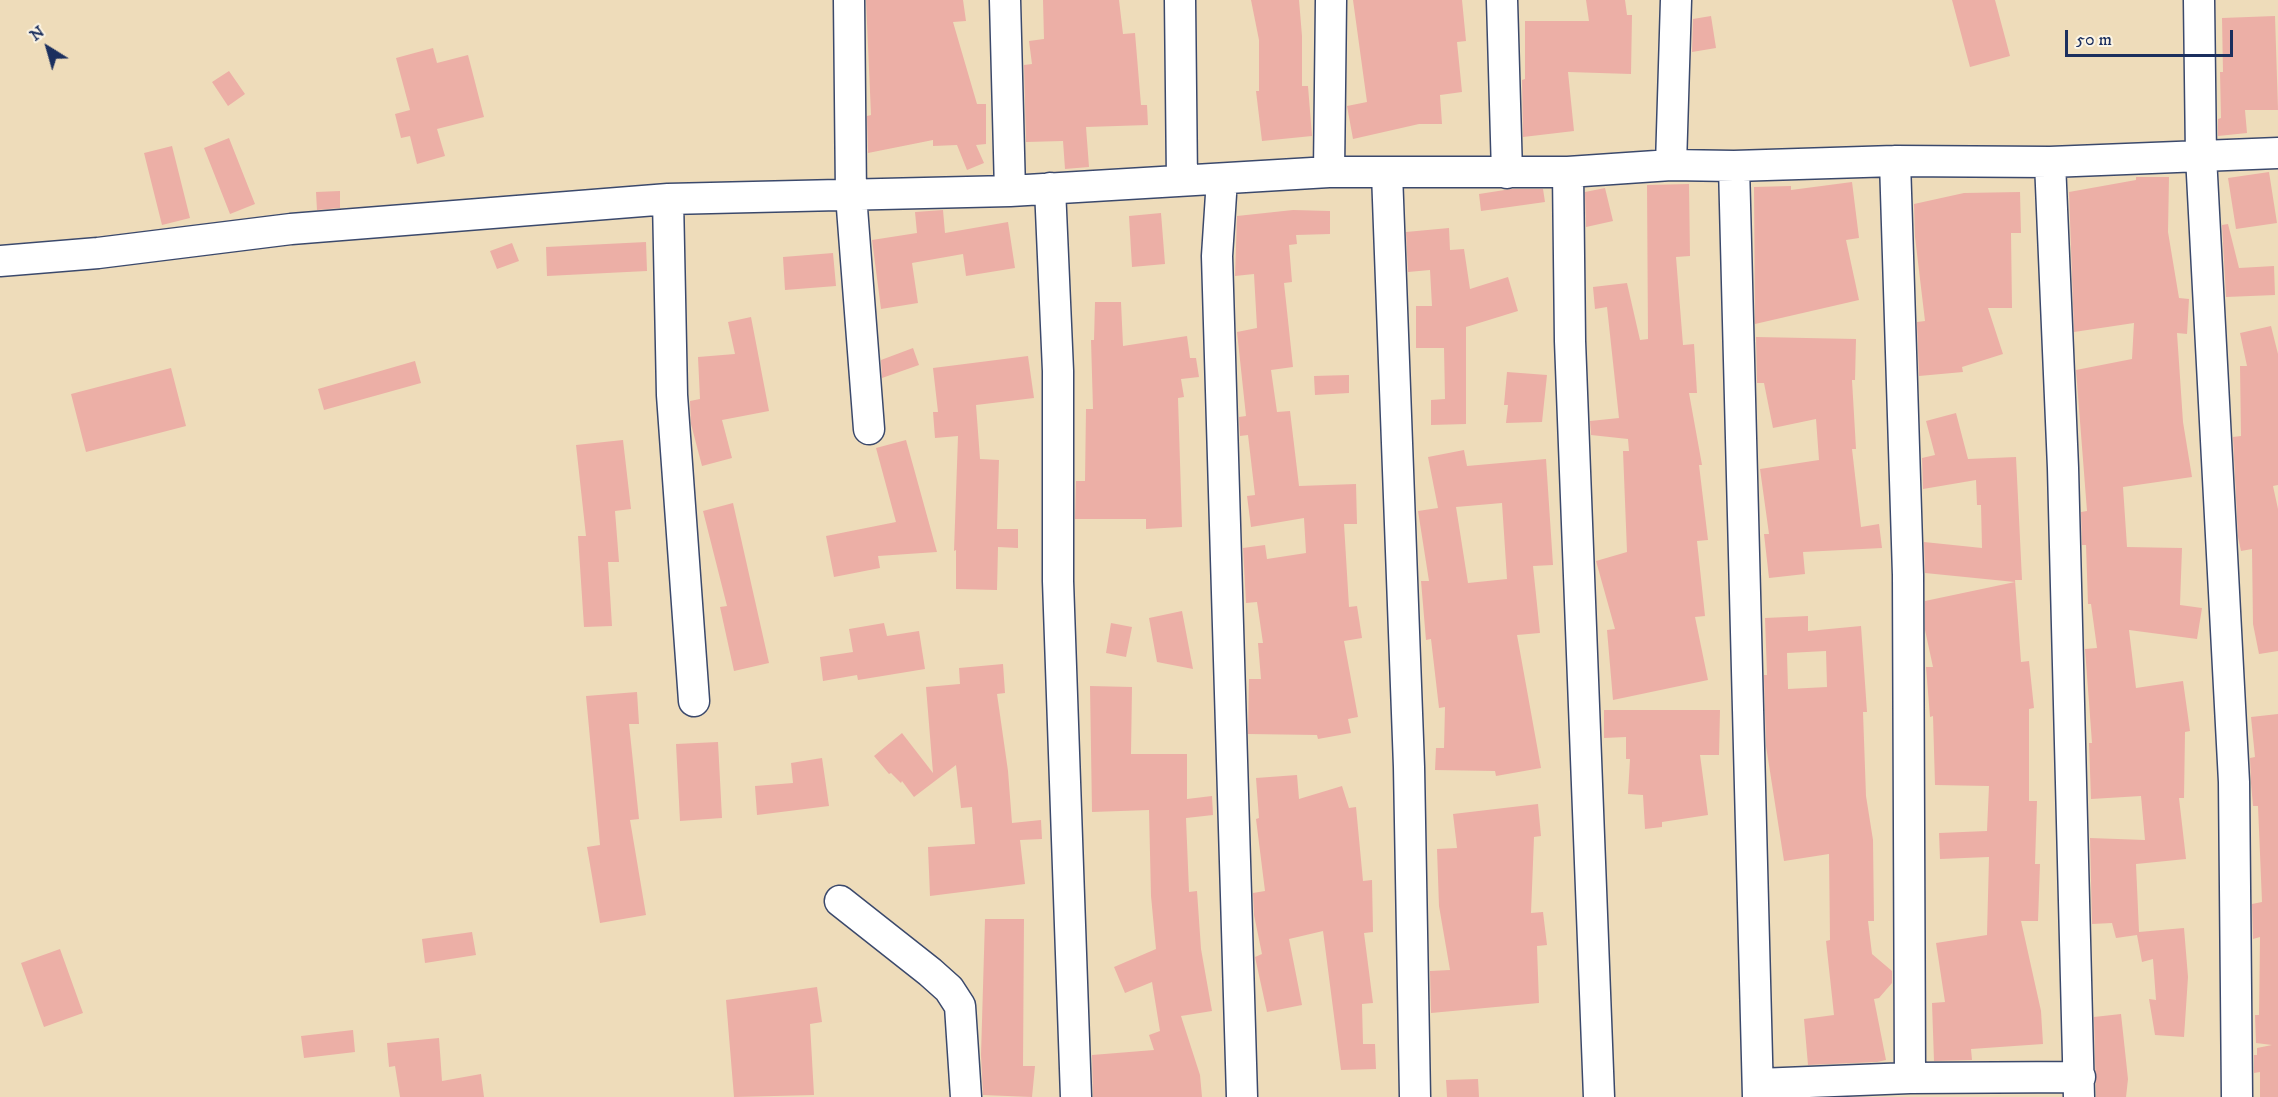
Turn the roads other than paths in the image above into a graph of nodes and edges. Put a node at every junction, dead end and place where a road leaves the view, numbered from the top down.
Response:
1 (849, 0) edge
2 (1005, 0) edge
3 (1180, 0) edge
4 (1331, 0) edge
5 (1502, 0) edge
6 (1676, 0) edge
7 (2199, 0) edge
8 (2278, 153) edge
9 (2200, 156) junction
10 (1895, 161) junction
11 (2050, 162) junction
12 (1671, 165) junction
13 (1734, 166) junction
14 (1329, 172) junction
15 (1568, 172) junction
16 (1387, 173) junction
17 (1507, 173) junction
18 (1222, 179) junction
19 (1182, 180) junction
20 (1050, 188) junction
21 (1010, 191) junction
22 (851, 195) junction
23 (668, 199) junction
24 (0, 261) edge
25 (869, 429) dead end
26 (694, 701) dead end
27 (840, 901) dead end
28 (1910, 1078) junction
29 (2080, 1087) edge
30 (1758, 1091) edge
31 (966, 1097) edge
32 (1076, 1097) edge
33 (1242, 1097) edge
34 (1415, 1097) edge
35 (1599, 1097) edge
36 (2238, 1097) edge

1 - 22 street
2 - 21 street
3 - 19 street
4 - 14 street
5 - 17 street
6 - 12 street
7 - 9 street
8 - 9 street
9 - 11 street
9 - 36 street
10 - 11 street
10 - 13 street
10 - 28 street
11 - 29 street
12 - 13 street
12 - 15 street
13 - 30 street
14 - 16 street
14 - 18 street
15 - 17 street
15 - 35 street
16 - 17 street
16 - 34 street
18 - 19 street
18 - 33 street
19 - 20 street
20 - 21 street
20 - 32 street
21 - 22 street
22 - 23 street
22 - 25 street
23 - 24 street
23 - 26 street
27 - 31 street
28 - 29 street
28 - 30 street

